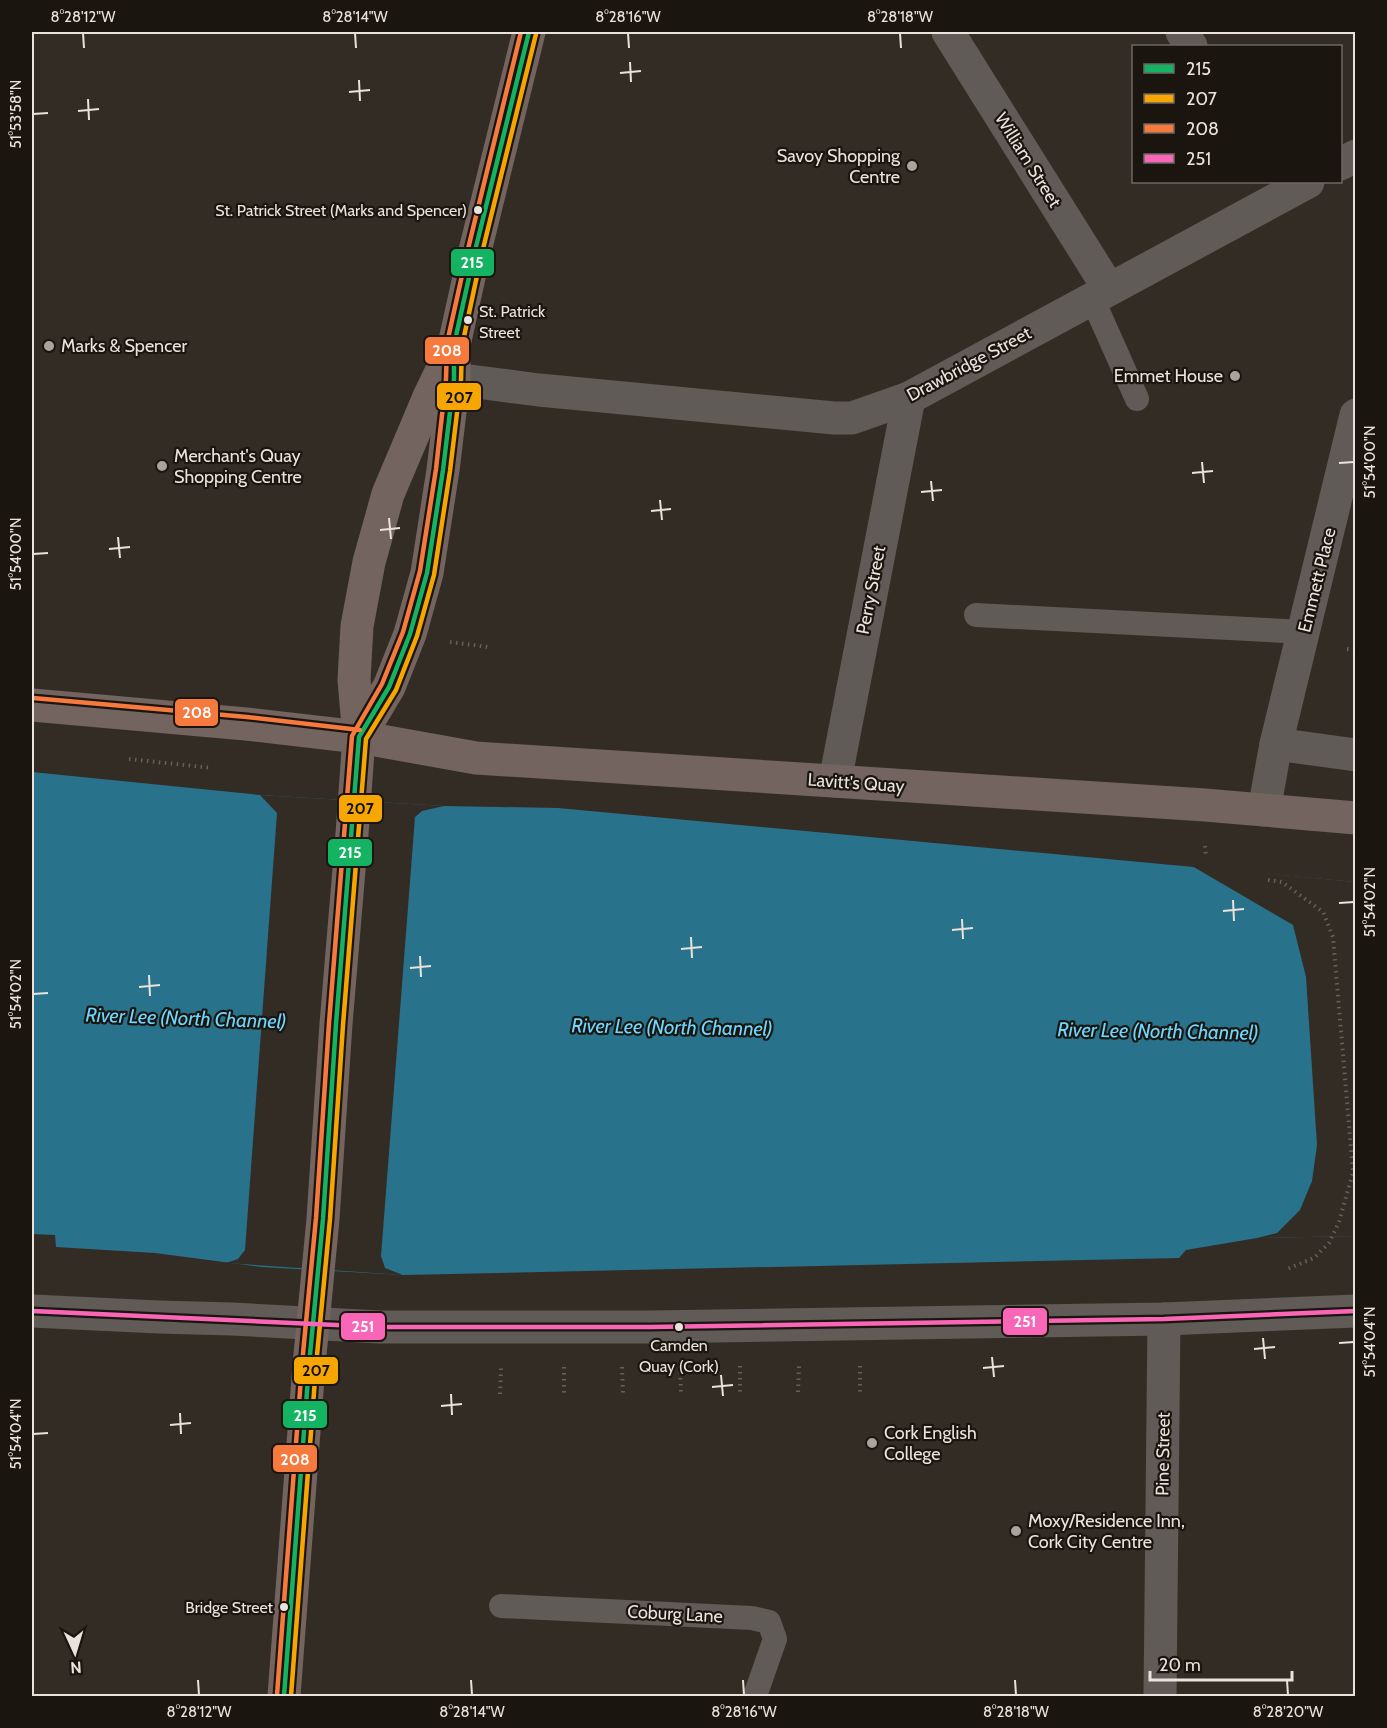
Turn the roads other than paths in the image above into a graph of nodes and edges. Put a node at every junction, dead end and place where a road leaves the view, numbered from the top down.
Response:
1 (529, 32) edge
2 (948, 32) edge
3 (1182, 32) edge
4 (1190, 45) edge
5 (1356, 156) edge
6 (1342, 163) edge
7 (1287, 186) edge
8 (1100, 293) junction
9 (454, 345) junction
10 (454, 380) junction
11 (909, 398) junction
12 (1137, 399) dead end
13 (1356, 415) edge
14 (976, 615) dead end
15 (1304, 632) junction
16 (32, 705) edge
17 (359, 737) junction
18 (1276, 744) junction
19 (1356, 755) edge
20 (835, 782) junction
21 (1264, 810) junction
22 (1356, 818) edge
23 (32, 1311) edge
24 (1356, 1311) edge
25 (1164, 1319) junction
26 (312, 1323) junction
27 (501, 1606) dead end
28 (284, 1696) edge
29 (755, 1696) edge
30 (1160, 1696) edge

1 - 9 highway
2 - 8 street, William Street
3 - 4 street
5 - 6 street
7 - 8 street, Drawbridge Street
8 - 11 street, Drawbridge Street
8 - 12 lane
9 - 10 highway
9 - 17 highway
10 - 11 street, Drawbridge Street
10 - 17 highway
11 - 20 street, Perry Street
13 - 15 street, Emmett Place
14 - 15 lane
15 - 18 street, Emmett Place
16 - 17 highway, Lavitt's Quay
17 - 20 highway, Lavitt's Quay
17 - 26 highway
18 - 19 street
18 - 21 street, Emmett Place
20 - 21 highway, Lavitt's Quay
21 - 22 highway, Lavitt's Quay
23 - 26 street
24 - 25 street
25 - 26 street
25 - 30 street, Pine Street
26 - 28 highway
27 - 29 lane, Coburg Lane

